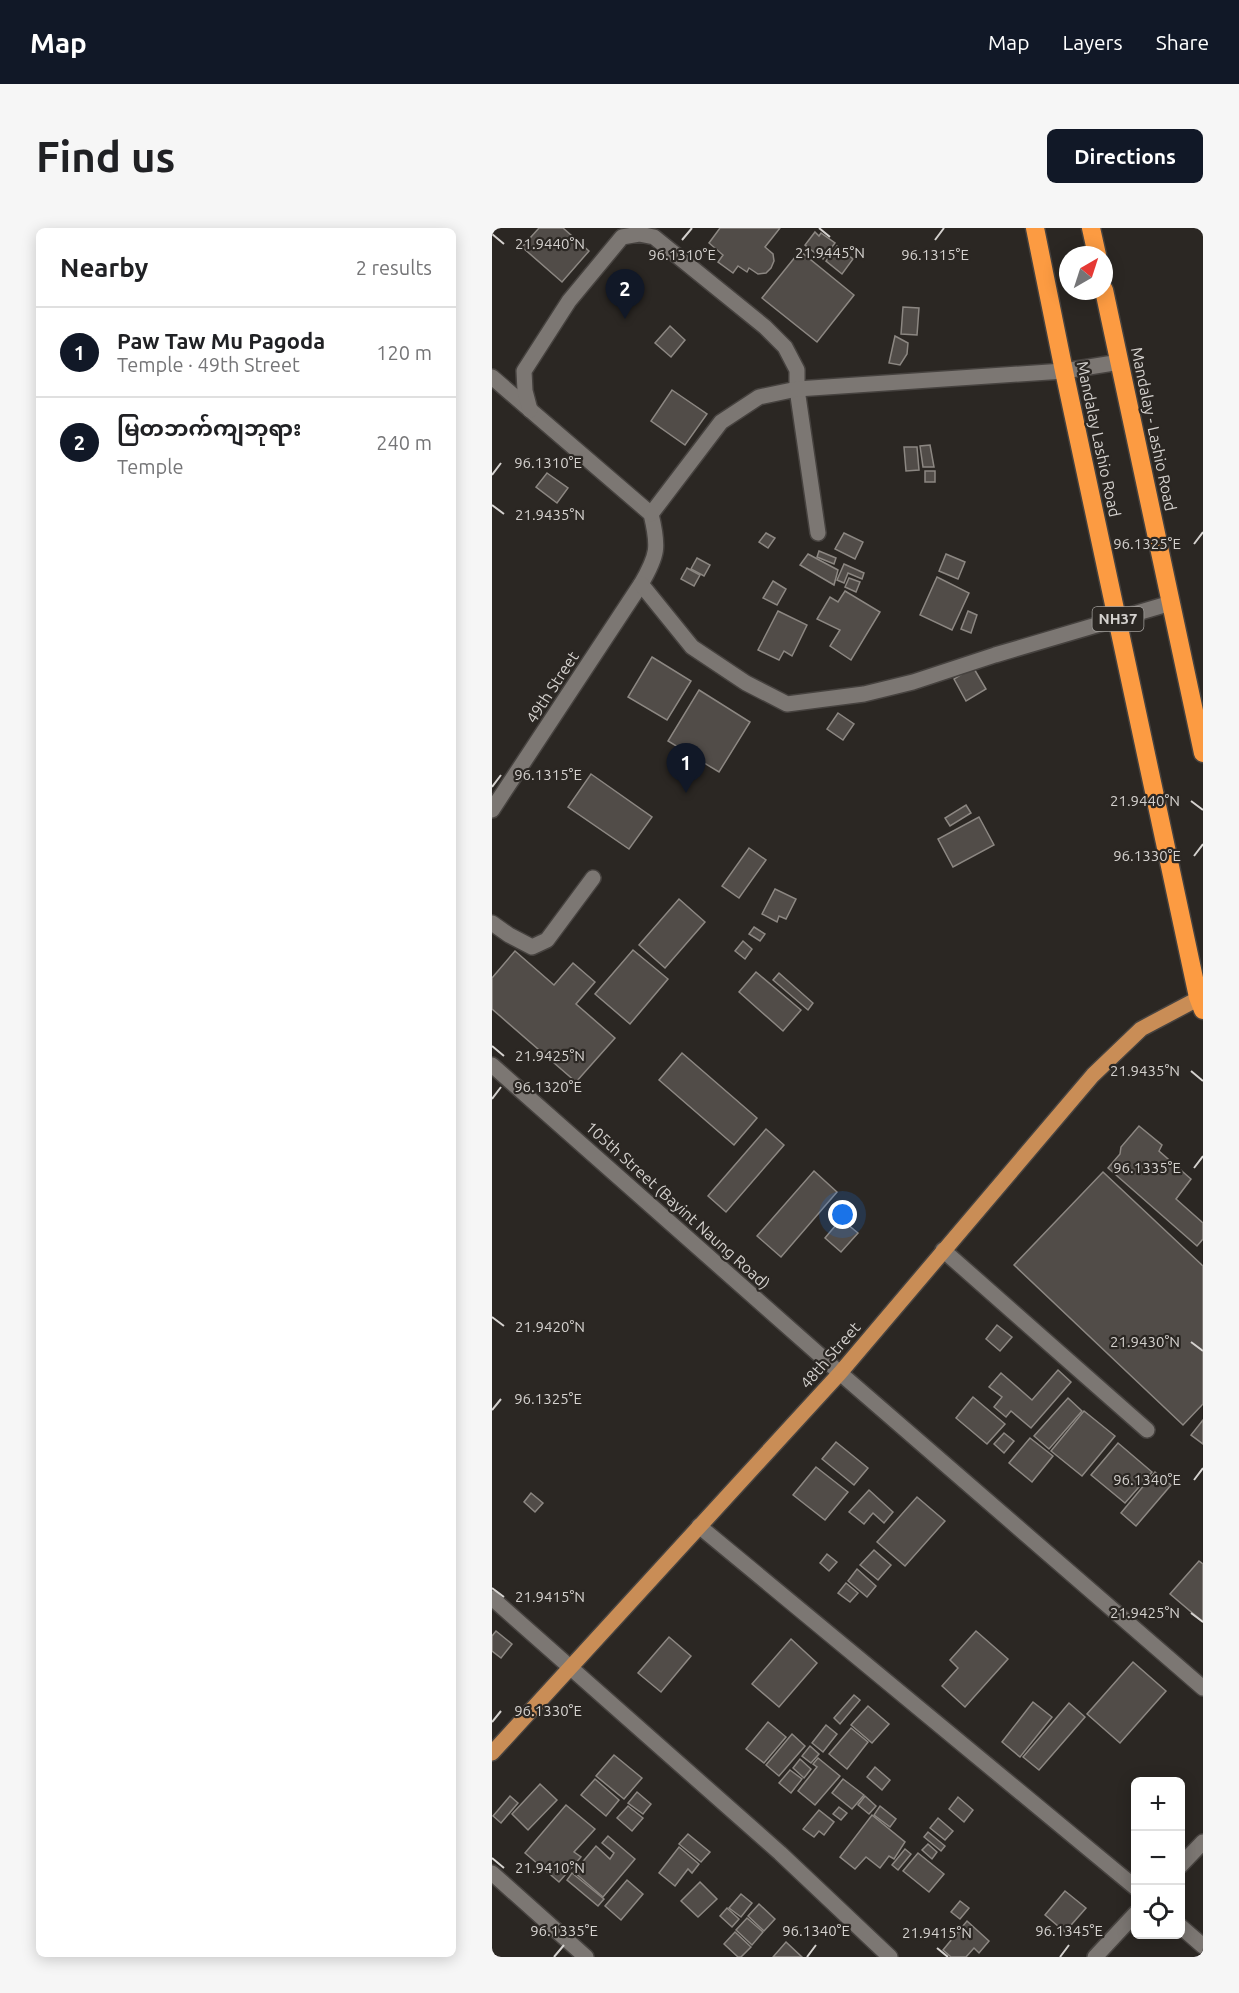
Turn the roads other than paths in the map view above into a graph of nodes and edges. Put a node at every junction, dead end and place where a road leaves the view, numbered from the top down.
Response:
1 (1035, 228) edge
2 (1091, 228) edge
3 (1095, 246) edge
4 (1106, 300) edge
5 (1120, 362) junction
6 (1064, 371) junction
7 (492, 377) edge
8 (796, 389) junction
9 (530, 410) junction
10 (651, 514) junction
11 (818, 533) dead end
12 (641, 585) junction
13 (1171, 603) junction
14 (1118, 619) junction
15 (1203, 753) edge
16 (492, 810) edge
17 (593, 878) dead end
18 (492, 923) edge
19 (1201, 1001) edge
20 (492, 1065) edge
21 (943, 1250) junction
22 (840, 1373) junction
23 (1147, 1430) dead end
24 (699, 1526) junction
25 (492, 1598) edge
26 (571, 1667) junction
27 (1203, 1688) edge
28 (492, 1753) edge
29 (1203, 1842) edge
30 (1185, 1861) edge
31 (492, 1873) edge
32 (1132, 1885) edge
33 (1131, 1918) edge
34 (1185, 1930) edge
35 (1203, 1946) edge
36 (586, 1957) edge
37 (890, 1957) edge
38 (1095, 1957) edge

1 - 6 highway, Mandalay Lashio Road / NH37
2 - 3 highway
4 - 5 highway, Mandalay - Lashio Road
5 - 6 street
5 - 13 highway, Mandalay - Lashio Road
6 - 8 street
6 - 14 highway, Mandalay Lashio Road / NH37
7 - 9 street
8 - 9 street
8 - 10 street
8 - 11 street
9 - 10 street
10 - 12 street, 49th Street
12 - 14 street
12 - 16 street, 49th Street
13 - 14 street
13 - 15 highway, Mandalay - Lashio Road
14 - 19 highway, Mandalay Lashio Road / NH37
17 - 18 street
19 - 21 main road, 48th Street
20 - 22 street, 105th Street (Bayint Naung Road)
21 - 22 main road, 48th Street
21 - 23 street
22 - 24 main road, 48th Street
22 - 27 street, 105th Street (Bayint Naung Road)
24 - 26 main road, 48th Street
24 - 32 street
25 - 26 street
26 - 28 main road, 48th Street
26 - 37 street
29 - 30 street
31 - 36 street
33 - 38 street
34 - 35 street

